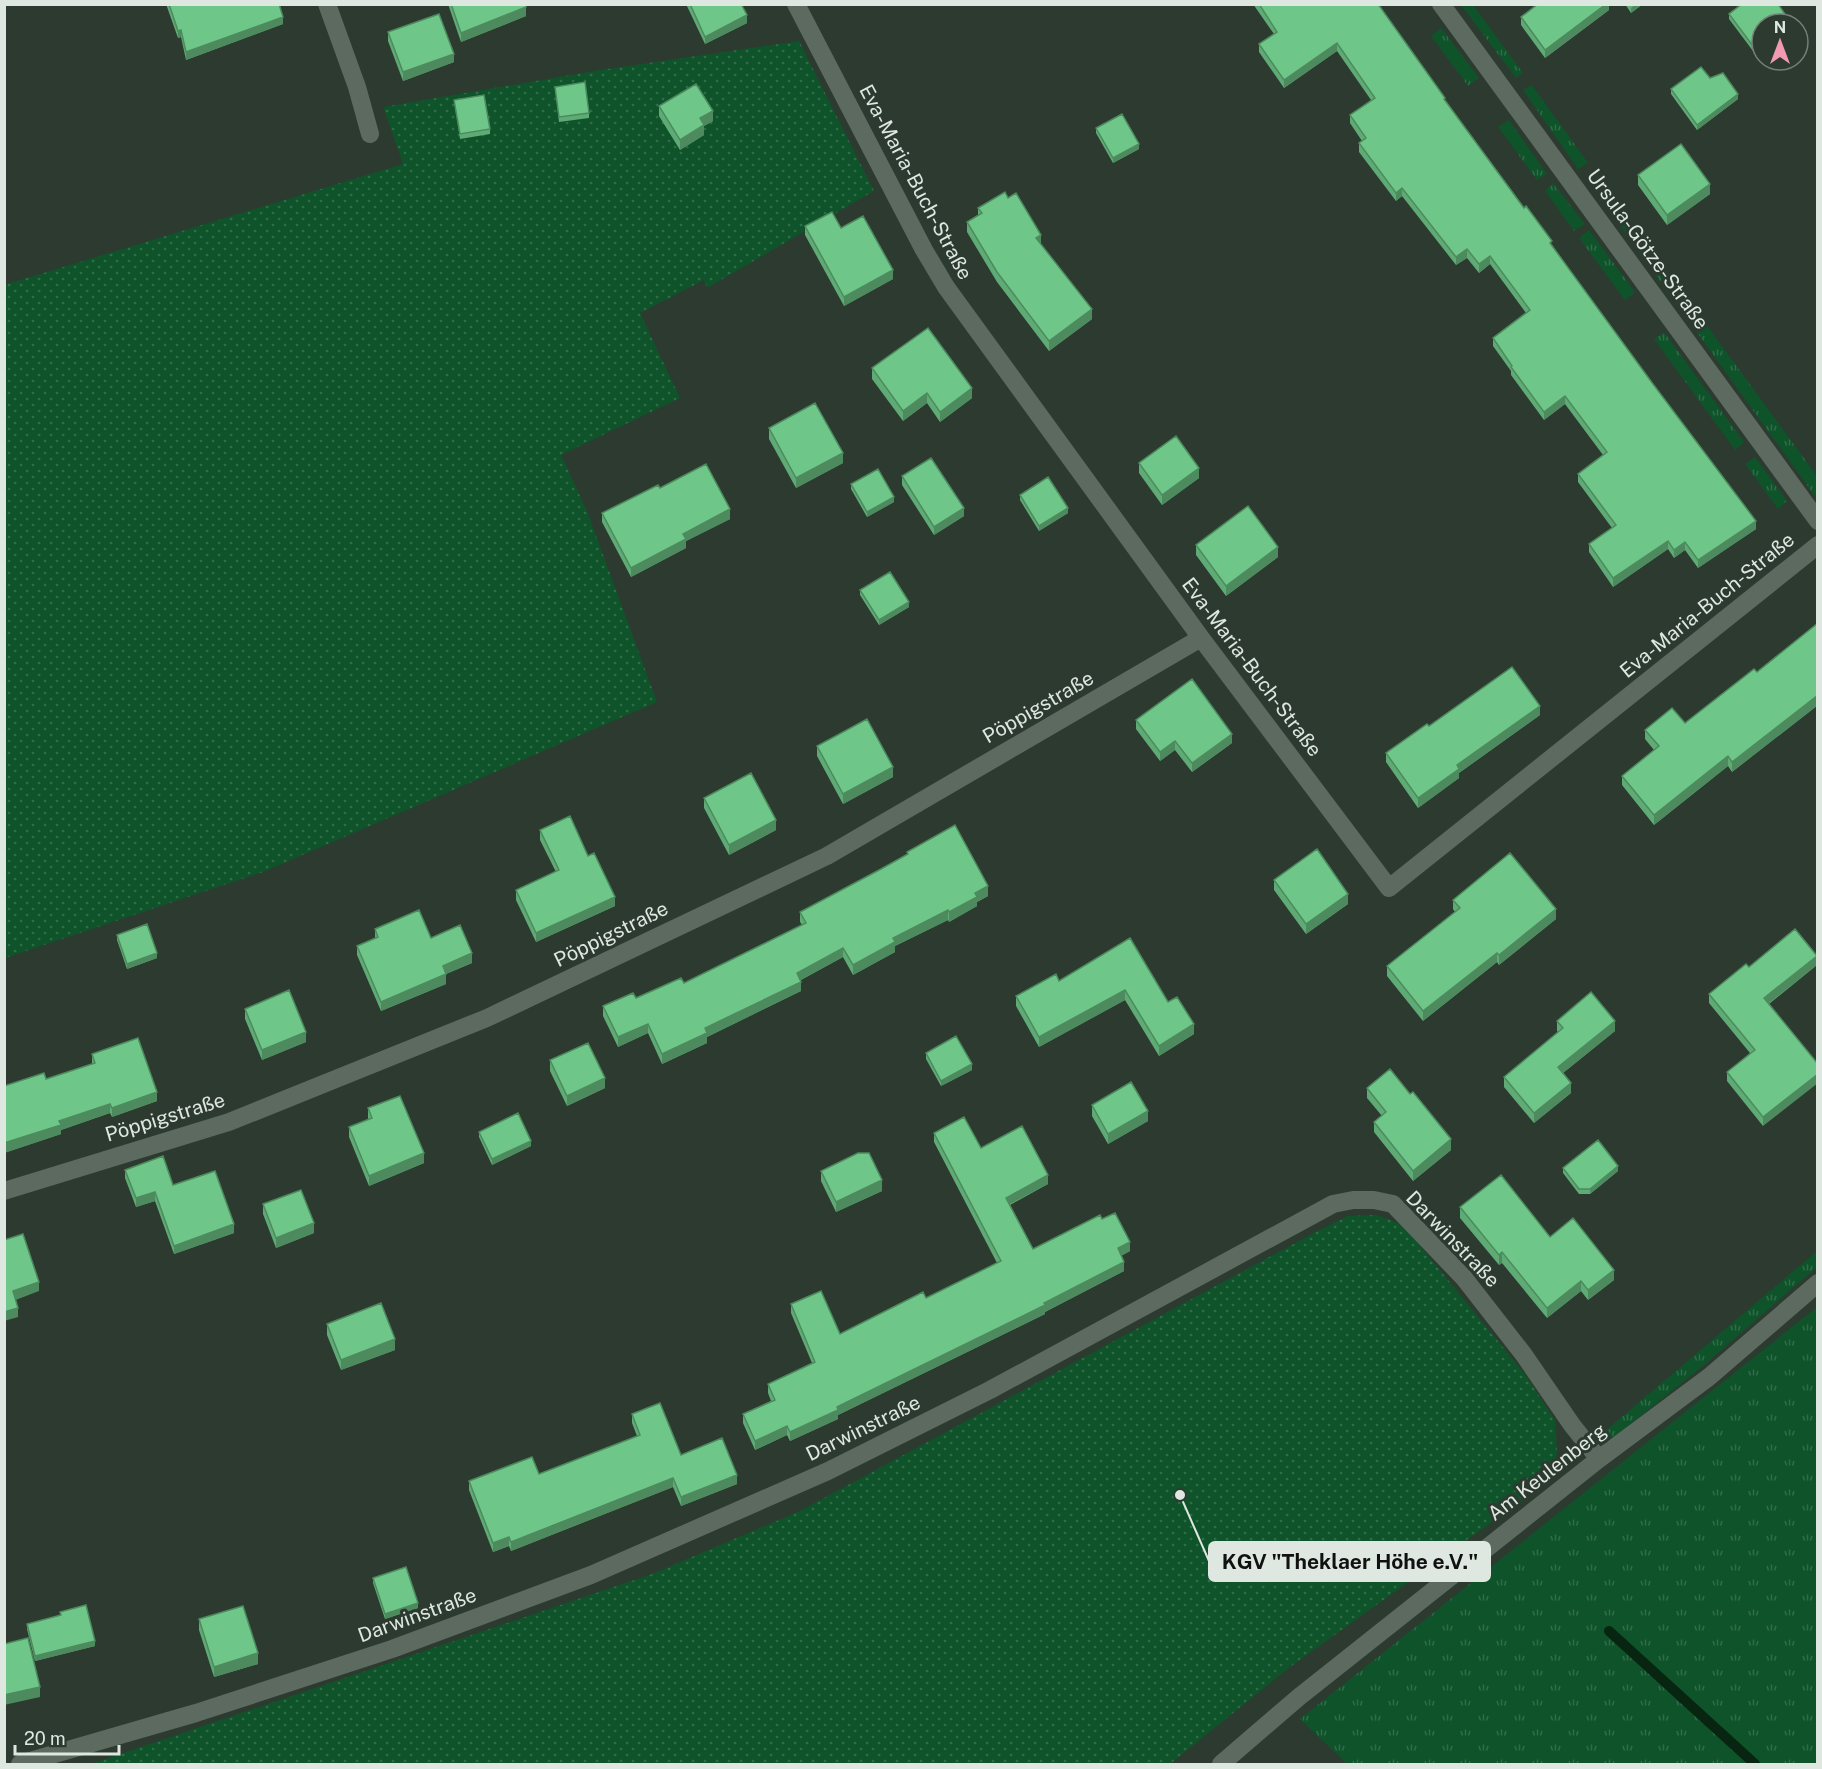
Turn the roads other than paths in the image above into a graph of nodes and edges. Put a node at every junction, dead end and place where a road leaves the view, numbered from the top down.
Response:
1 (327, 4) edge
2 (796, 4) edge
3 (1441, 4) edge
4 (370, 134) dead end
5 (1818, 521) edge
6 (1818, 545) edge
7 (1201, 638) junction
8 (4, 1191) edge
9 (1818, 1283) edge
10 (1599, 1459) junction
11 (20, 1764) edge
12 (1221, 1764) edge

1 - 4 street
2 - 7 street, Eva-Maria-Buch-Straße
3 - 5 street, Ursula-Götze-Straße
6 - 7 street, Eva-Maria-Buch-Straße
7 - 8 street, Pöppigstraße
9 - 10 street, Am Keulenberg
10 - 11 street, Darwinstraße
10 - 12 street, Am Keulenberg

